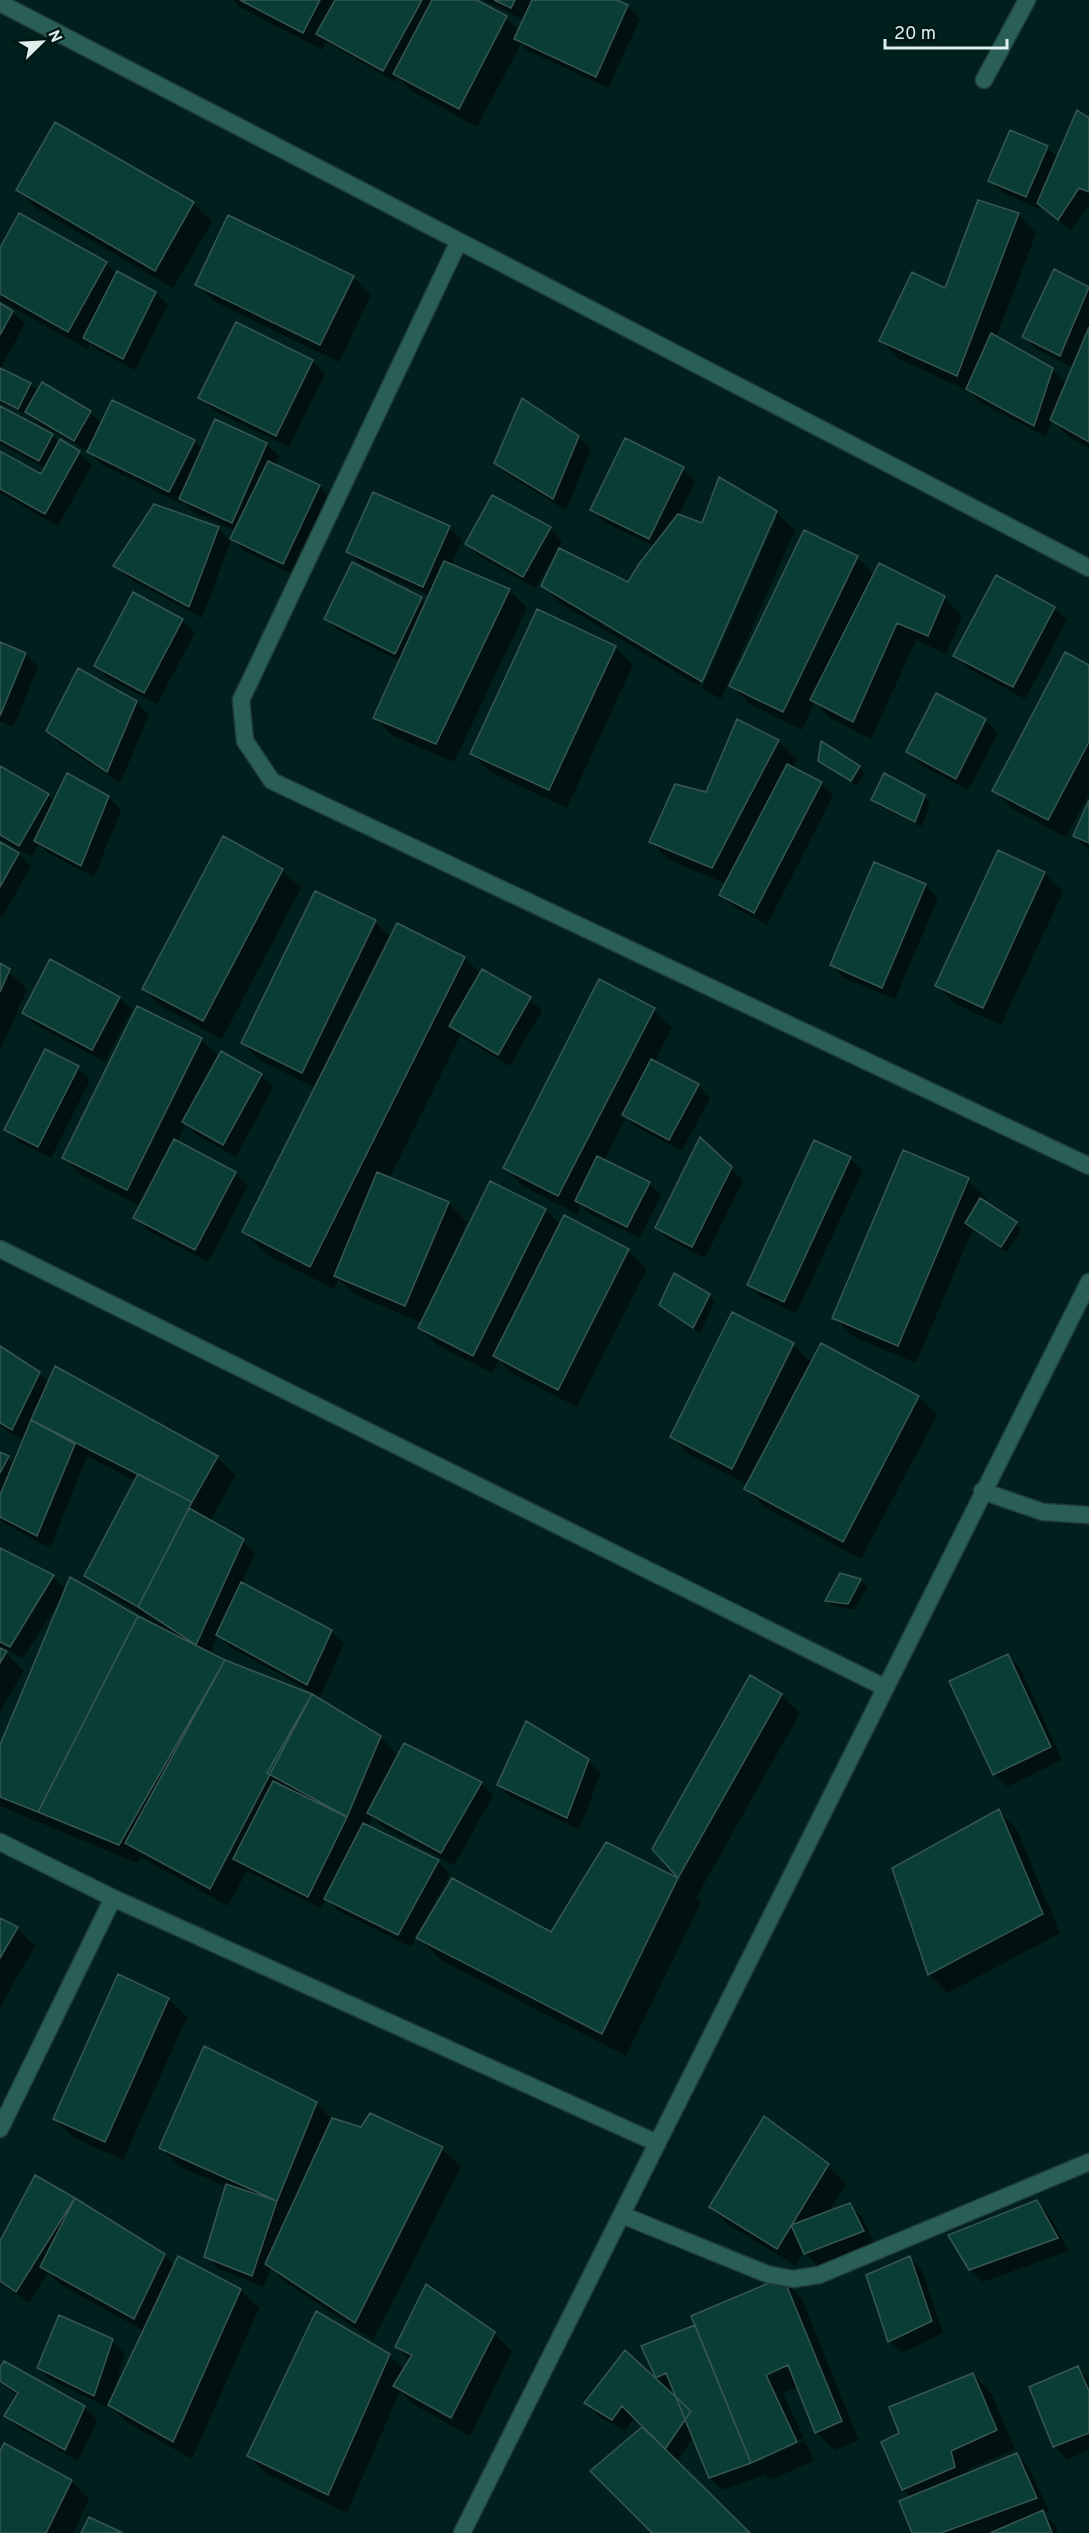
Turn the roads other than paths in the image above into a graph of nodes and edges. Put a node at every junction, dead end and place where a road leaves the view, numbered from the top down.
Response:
1 (1027, 0) edge
2 (0, 3) edge
3 (984, 80) dead end
4 (459, 241) junction
5 (1089, 568) edge
6 (1089, 1166) edge
7 (0, 1249) edge
8 (1089, 1282) edge
9 (982, 1491) junction
10 (1089, 1515) edge
11 (886, 1688) junction
12 (0, 1842) edge
13 (113, 1898) junction
14 (0, 2129) edge
15 (657, 2143) junction
16 (1089, 2162) edge
17 (622, 2215) junction
18 (462, 2533) edge

1 - 3 street
2 - 4 street
4 - 5 street
4 - 6 street
7 - 11 street
8 - 9 street
9 - 10 street
9 - 11 street
11 - 15 street
12 - 13 street
13 - 14 street
13 - 15 street
15 - 17 street
16 - 17 street
17 - 18 street

